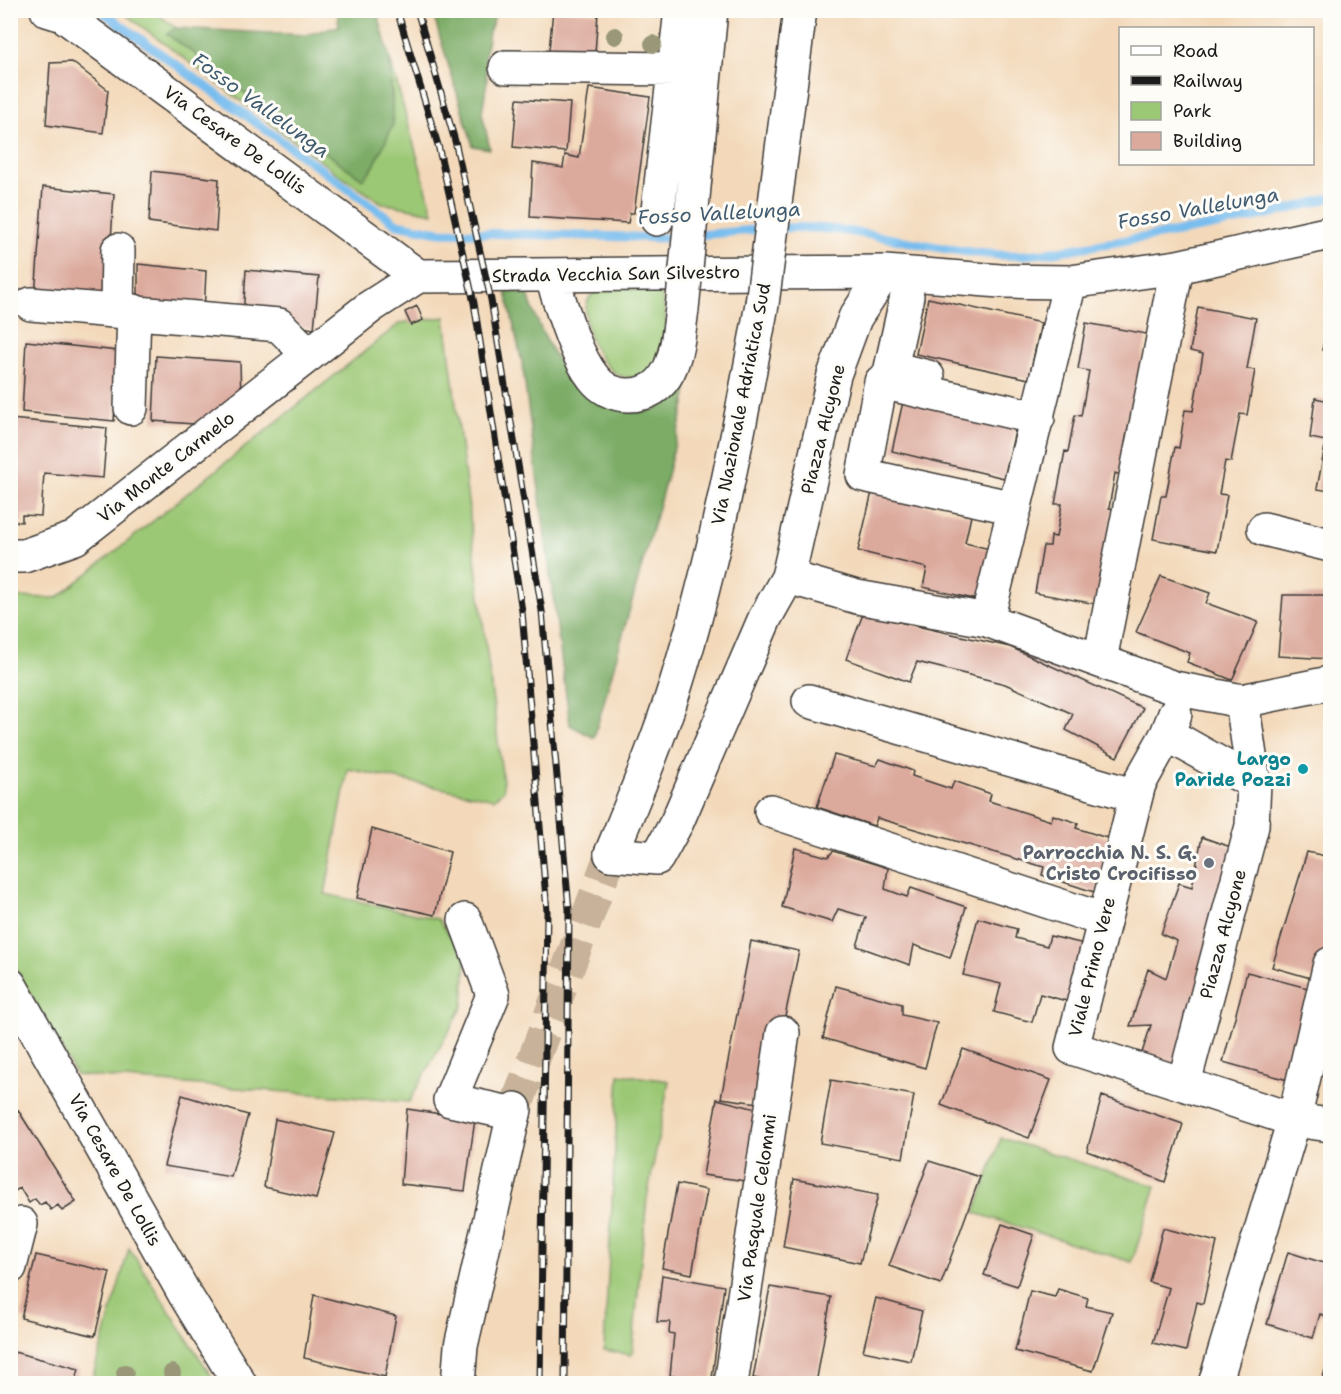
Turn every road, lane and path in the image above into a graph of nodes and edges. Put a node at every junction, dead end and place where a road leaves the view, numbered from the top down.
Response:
1 (47, 10) edge
2 (681, 10) edge
3 (711, 10) edge
4 (800, 10) edge
5 (506, 67) dead end
6 (674, 69) junction
7 (657, 219) dead end
8 (1330, 233) edge
9 (118, 250) dead end
10 (1177, 267) junction
11 (885, 272) junction
12 (551, 275) junction
13 (418, 276) junction
14 (1070, 282) junction
15 (907, 296) dead end
16 (30, 304) dead end
17 (126, 311) junction
18 (309, 355) junction
19 (131, 408) dead end
20 (1039, 411) junction
21 (1016, 508) junction
22 (1264, 529) dead end
23 (1330, 545) edge
24 (10, 556) edge
25 (788, 577) junction
26 (987, 620) junction
27 (1100, 660) junction
28 (1330, 683) edge
29 (1174, 688) junction
30 (1242, 700) junction
31 (809, 701) dead end
32 (1167, 734) junction
33 (1254, 783) junction
34 (1136, 796) junction
35 (771, 811) dead end
36 (657, 858) joint
37 (465, 920) dead end
38 (1104, 920) junction
39 (1330, 964) edge
40 (10, 985) edge
41 (783, 1033) dead end
42 (1184, 1083) junction
43 (1294, 1120) junction
44 (1330, 1125) edge
45 (21, 1224) dead end
46 (10, 1267) edge
47 (222, 1353) junction
48 (240, 1383) edge
49 (246, 1383) edge
50 (454, 1383) edge
51 (731, 1383) edge
52 (1215, 1383) edge

1 - 13 street, Via Cesare De Lollis
2 - 6 street
3 - 12 street, bridge
4 - 36 street, Via Nazionale Adriatica Sud, bridge
5 - 6 street
6 - 7 street
8 - 10 street
9 - 17 street
10 - 14 street
10 - 27 street
11 - 12 street, Strada Vecchia San Silvestro
11 - 14 street
11 - 25 street, Piazza Alcyone
12 - 13 street, Strada Vecchia San Silvestro
13 - 18 street, Via Monte Carmelo
14 - 20 street
15 - 20 street
16 - 17 street
17 - 18 street
17 - 19 street
18 - 24 street, Via Monte Carmelo
20 - 21 street
20 - 21 street
21 - 26 street
22 - 23 street
25 - 26 street
25 - 36 street, Piazza Alcyone
26 - 27 street
27 - 29 street
28 - 30 street
29 - 30 street
29 - 32 street
30 - 33 street, Piazza Alcyone
31 - 34 street
32 - 33 street
32 - 34 street, Viale Primo Vere
33 - 42 street, Piazza Alcyone
34 - 38 street, Viale Primo Vere
35 - 38 street
37 - 50 street
38 - 42 street, Viale Primo Vere
39 - 43 street
40 - 47 street, Via Cesare De Lollis
41 - 51 street, Via Pasquale Celommi
42 - 43 street, Viale Primo Vere
43 - 44 street
43 - 52 street
45 - 46 street
47 - 48 street, Via Cesare De Lollis
47 - 49 street, Via Cesare De Lollis

